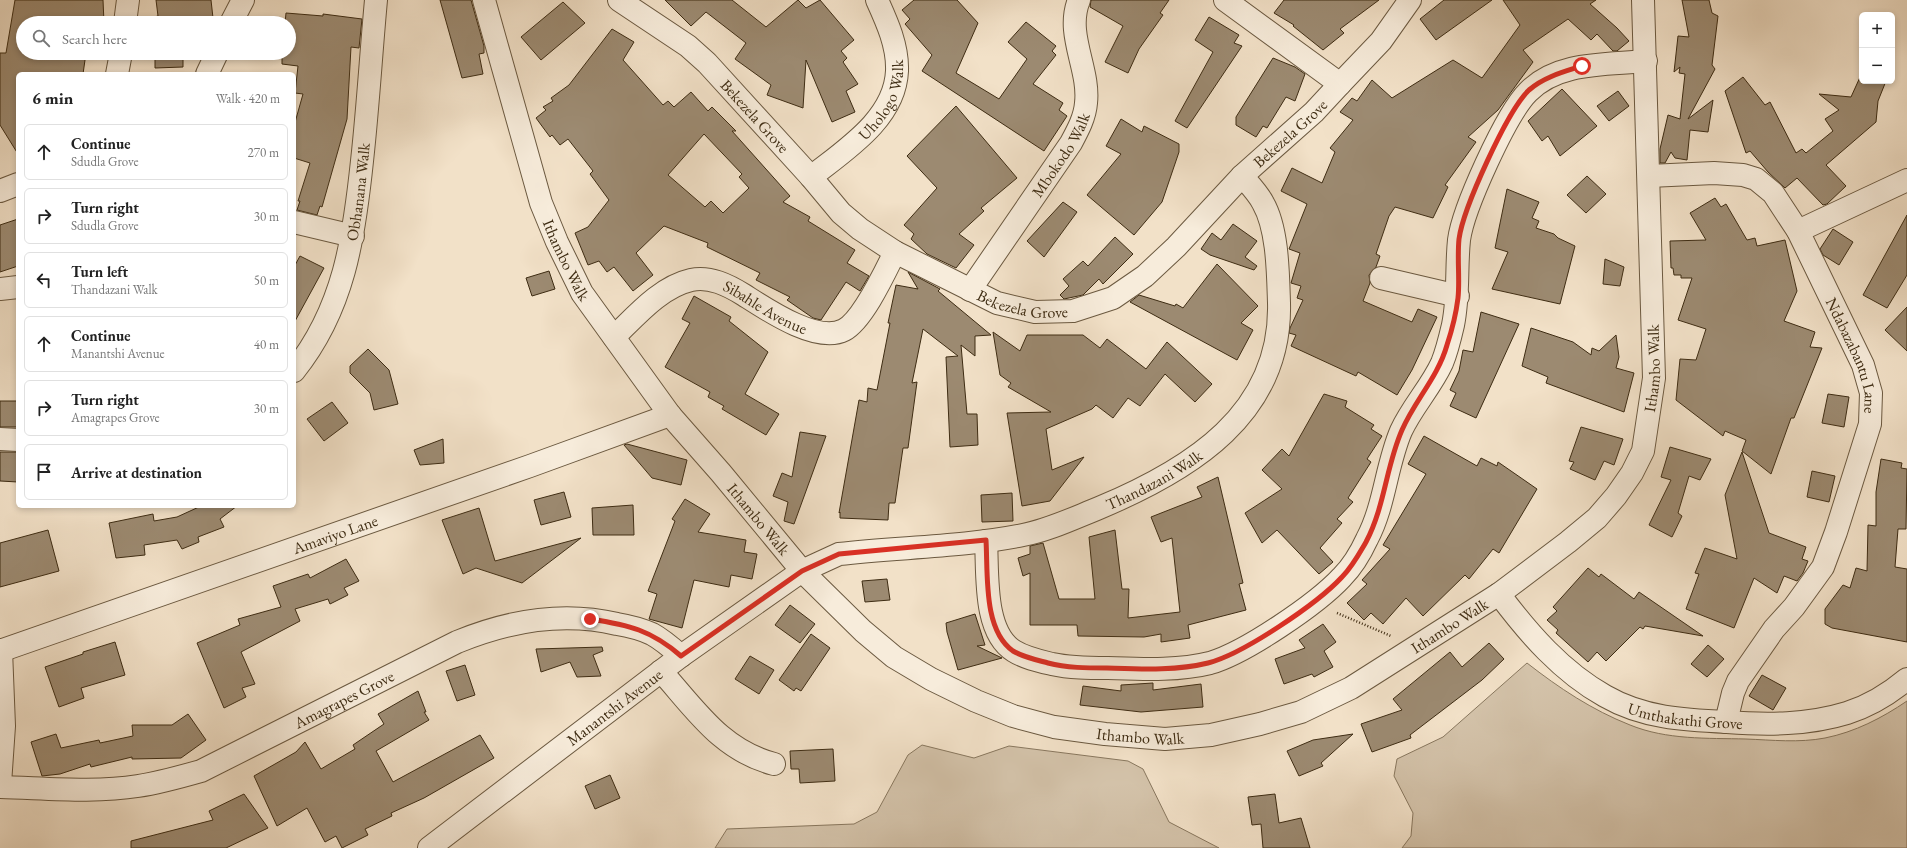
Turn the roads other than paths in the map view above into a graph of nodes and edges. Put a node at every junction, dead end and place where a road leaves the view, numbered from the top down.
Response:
1 (128, 0) edge
2 (243, 0) edge
3 (376, 0) edge
4 (484, 0) edge
5 (619, 0) edge
6 (877, 0) edge
7 (1225, 0) edge
8 (1410, 0) edge
9 (1643, 0) edge
10 (1076, 1) edge
11 (126, 16) edge
12 (235, 16) edge
13 (120, 60) edge
14 (213, 60) edge
15 (1646, 61) junction
16 (117, 72) edge
17 (208, 72) edge
18 (1340, 84) junction
19 (1242, 176) junction
20 (1649, 176) junction
21 (811, 177) junction
22 (1907, 180) edge
23 (16, 185) edge
24 (0, 191) edge
25 (296, 222) edge
26 (1798, 231) junction
27 (353, 236) junction
28 (895, 252) junction
29 (1381, 278) dead end
30 (16, 287) edge
31 (0, 289) edge
32 (970, 290) junction
33 (1458, 296) junction
34 (614, 337) junction
35 (296, 368) edge
36 (670, 415) junction
37 (0, 439) edge
38 (16, 440) edge
39 (986, 540) junction
40 (802, 571) junction
41 (1499, 594) junction
42 (0, 651) edge
43 (681, 656) junction
44 (661, 671) junction
45 (1907, 679) edge
46 (1726, 722) junction
47 (774, 764) dead end
48 (0, 784) edge
49 (0, 787) edge
50 (429, 848) edge

1 - 11 street
2 - 12 street
3 - 27 street, Obhanana Walk
4 - 34 street, Ithambo Walk
5 - 21 street, Bekezela Grove
6 - 21 street, Uhologo Walk
7 - 18 street
8 - 18 street, Bekezela Grove
9 - 15 street, Ithambo Walk
10 - 32 street, Mbokodo Walk
13 - 16 street
14 - 17 street
15 - 20 street, Ithambo Walk
15 - 33 street
18 - 19 street, Bekezela Grove
19 - 32 street, Bekezela Grove
19 - 39 street, Thandazani Walk
20 - 26 street, Ndabazabantu Lane
20 - 41 street, Ithambo Walk
21 - 28 street, Bekezela Grove
22 - 26 street
23 - 24 street
25 - 27 street
26 - 46 street, Ndabazabantu Lane
27 - 35 street, Obhanana Walk
28 - 32 street, Bekezela Grove
28 - 34 street, Sibahle Avenue
29 - 33 street
30 - 31 street
33 - 39 street
34 - 36 street, Ithambo Walk
36 - 40 street, Ithambo Walk
36 - 42 street, Amaviyo Lane
37 - 38 street
39 - 40 street, Thandazani Walk
40 - 41 street, Ithambo Walk
40 - 43 street, Manantshi Avenue
41 - 46 street, Umthakathi Grove
42 - 48 street
43 - 44 street, Manantshi Avenue
43 - 49 street, Amagrapes Grove
44 - 47 street
44 - 50 street, Manantshi Avenue
45 - 46 street, Umthakathi Grove

